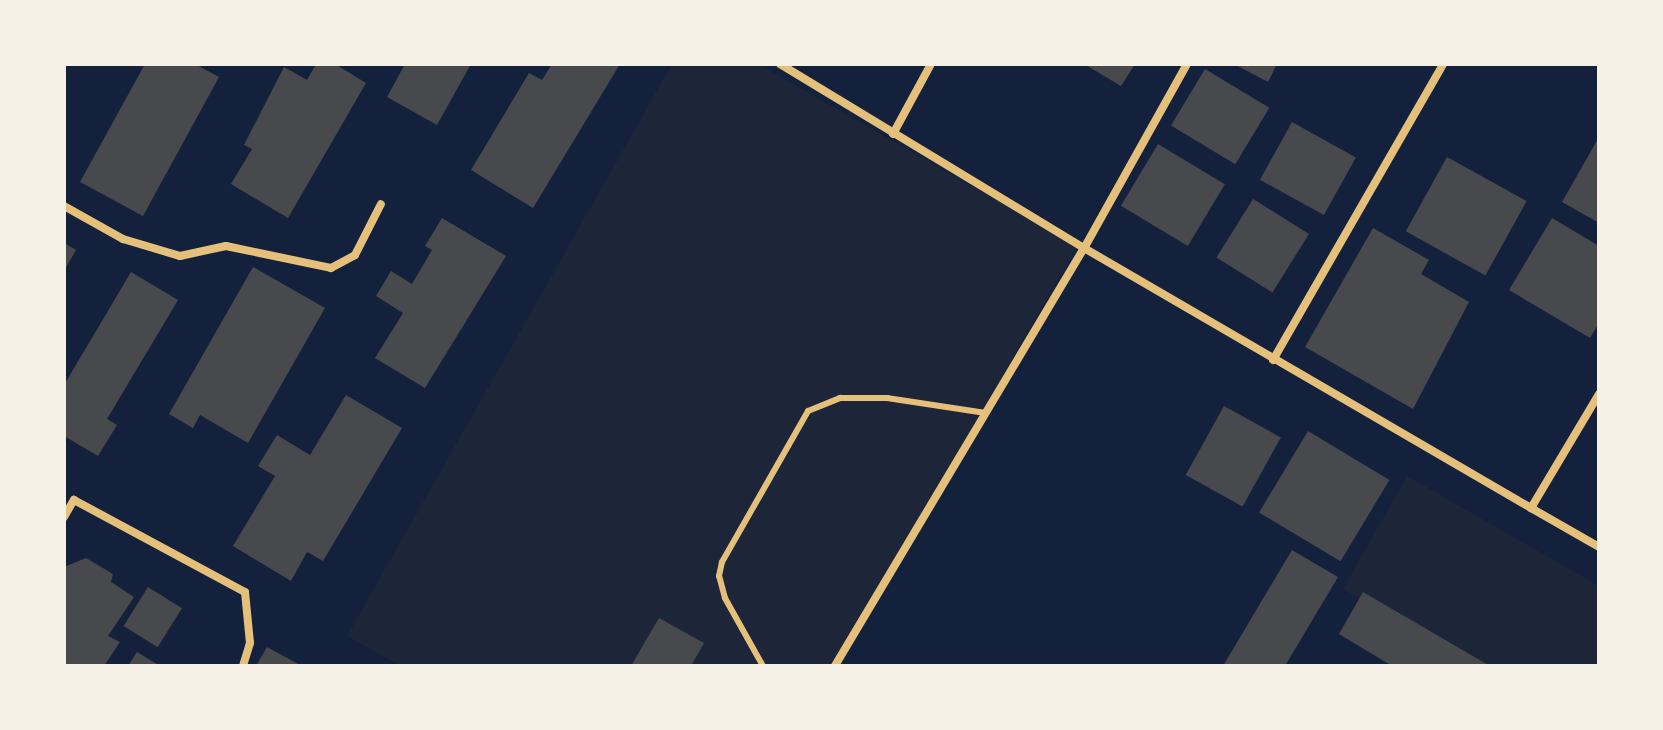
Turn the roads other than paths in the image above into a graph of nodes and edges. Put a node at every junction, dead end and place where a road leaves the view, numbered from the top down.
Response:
1 (780, 64) edge
2 (931, 64) edge
3 (1187, 64) edge
4 (1443, 64) edge
5 (893, 134) junction
6 (381, 204) dead end
7 (64, 206) edge
8 (1084, 248) junction
9 (1273, 360) junction
10 (1599, 394) edge
11 (986, 413) junction
12 (64, 495) edge
13 (74, 500) junction
14 (1531, 508) junction
15 (64, 517) edge
16 (1599, 547) edge
17 (243, 666) edge
18 (763, 666) edge
19 (835, 666) edge

1 - 5 street
2 - 5 street
3 - 8 street
4 - 9 street
5 - 8 street
6 - 7 street
8 - 9 street
8 - 11 street
9 - 14 street
10 - 14 street
11 - 18 lane
11 - 19 street
12 - 13 street
13 - 15 street
13 - 17 street
14 - 16 street

